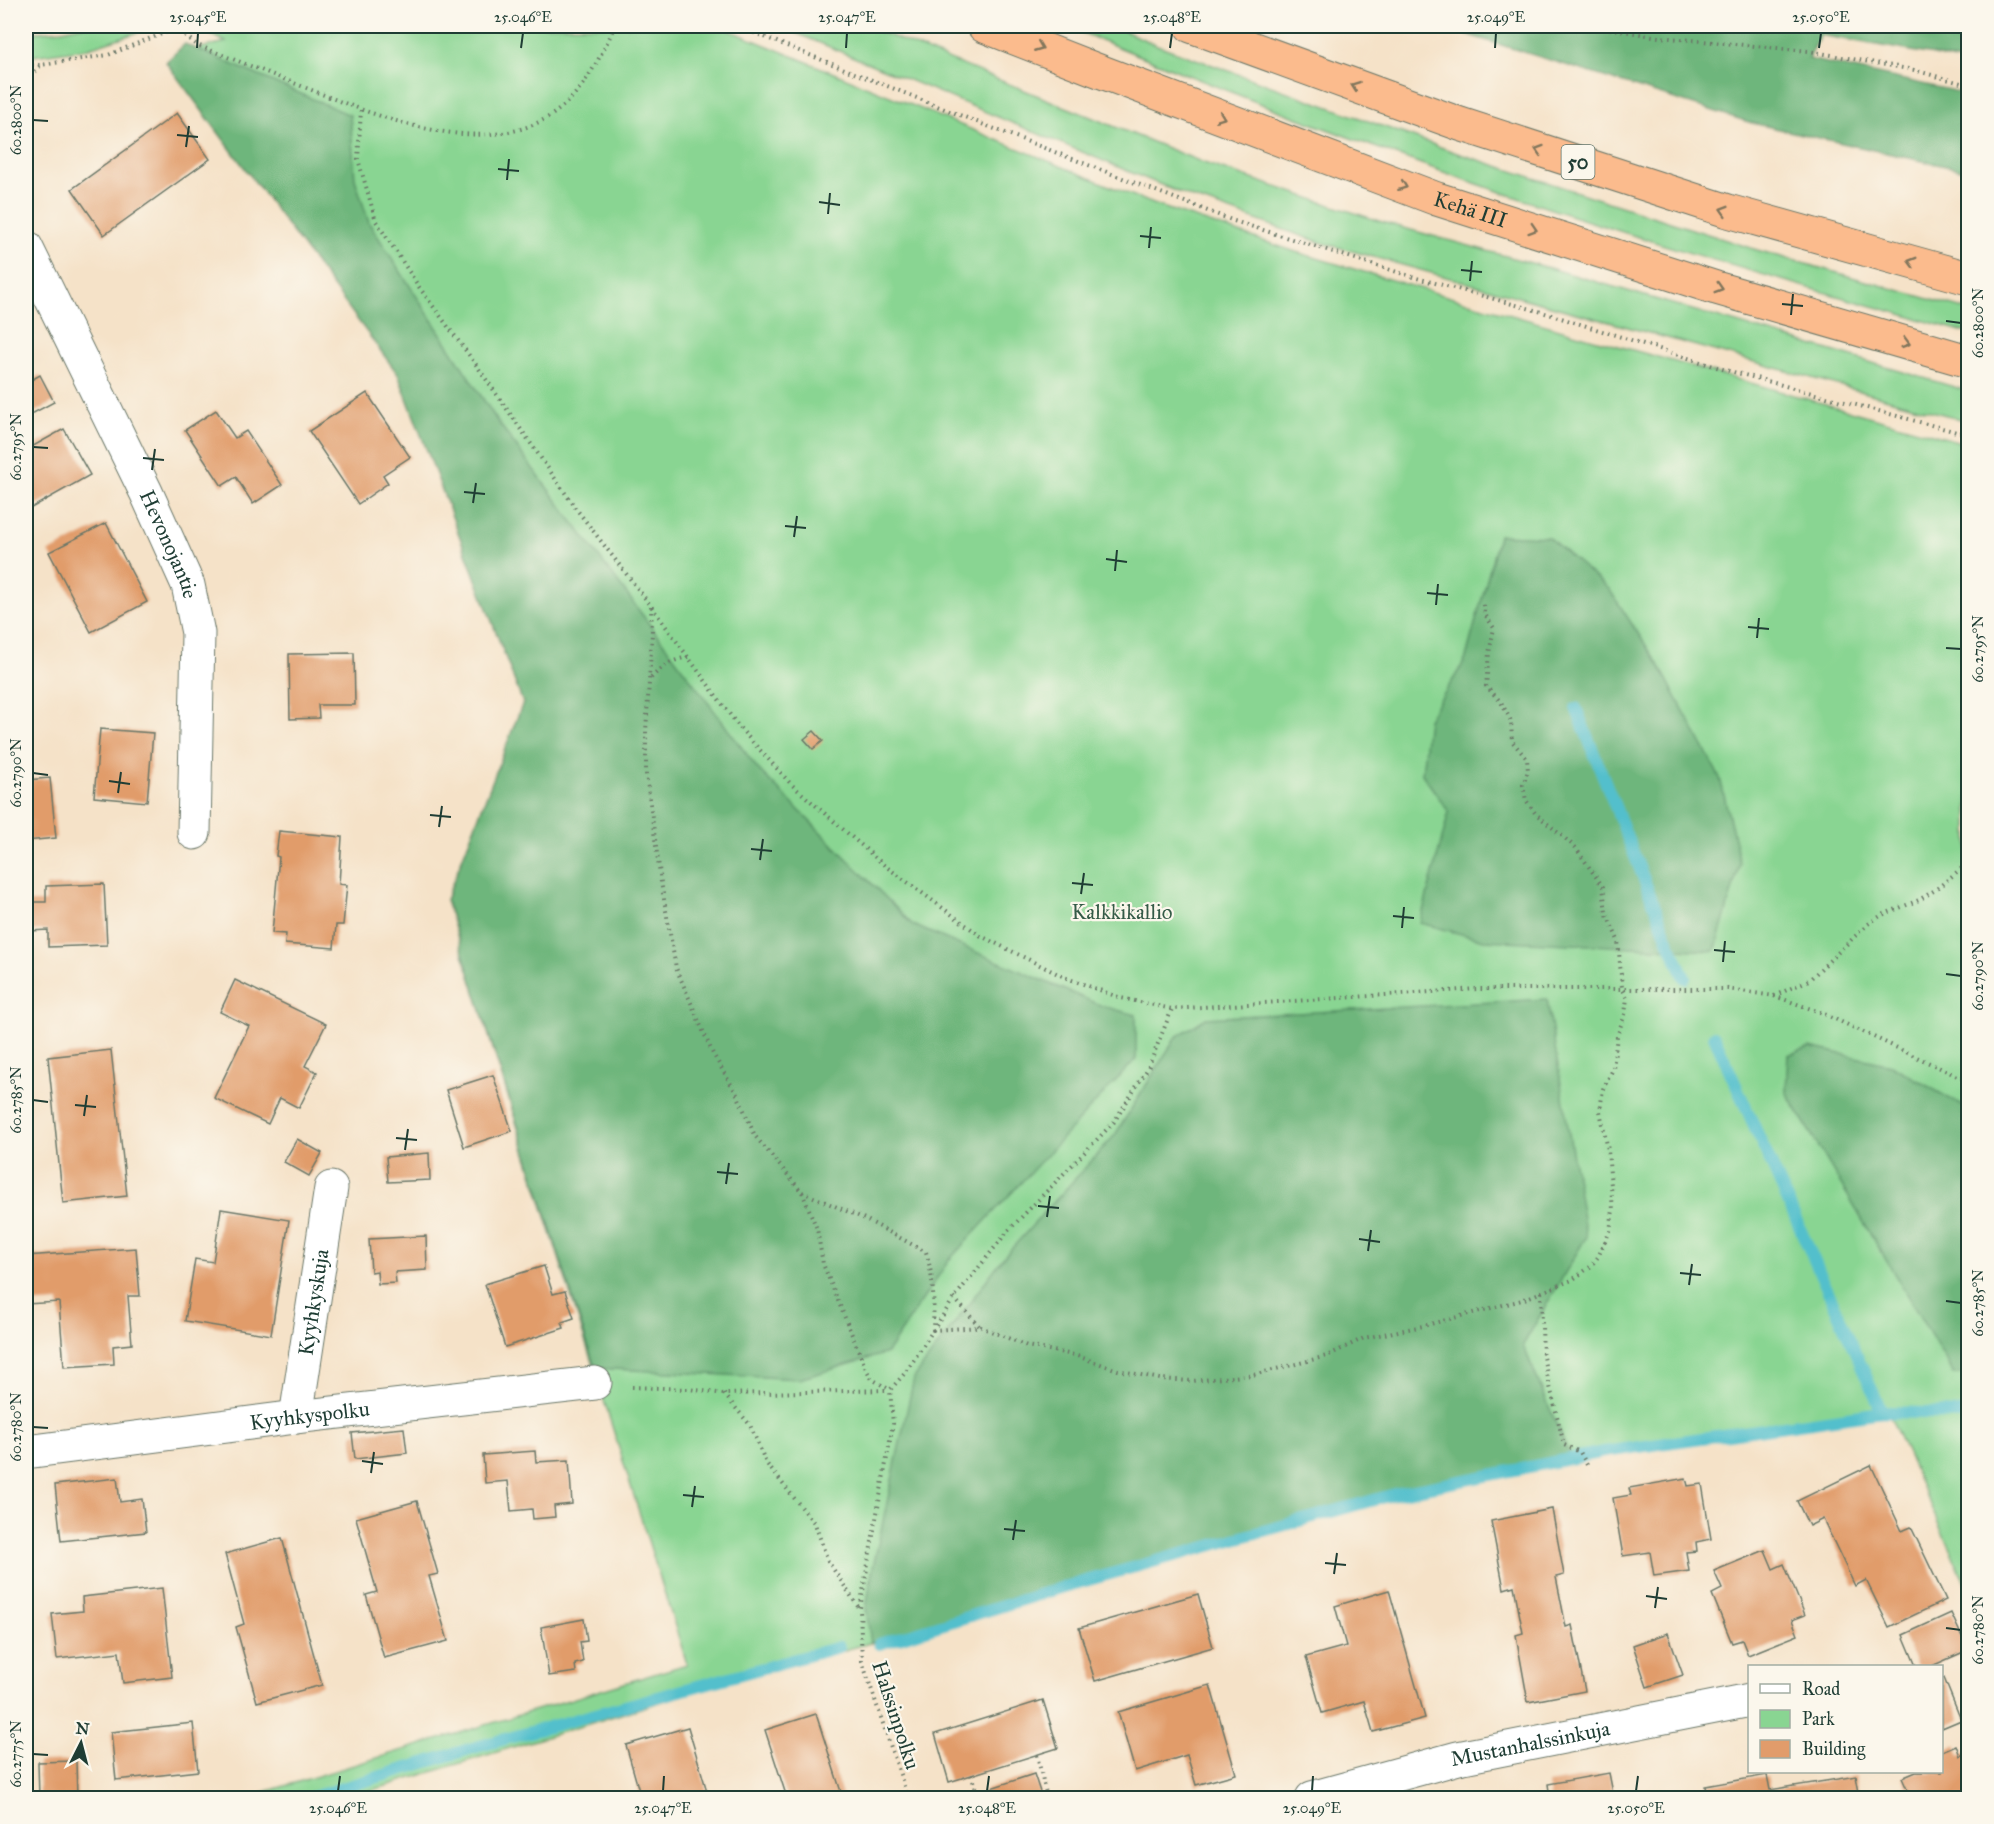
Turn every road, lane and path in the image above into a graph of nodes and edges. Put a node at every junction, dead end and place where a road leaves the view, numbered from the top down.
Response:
1 (182, 26) edge
2 (615, 26) edge
3 (736, 26) edge
4 (984, 26) edge
5 (1191, 26) edge
6 (1592, 26) edge
7 (176, 28) junction
8 (26, 65) edge
9 (41, 65) junction
10 (26, 80) edge
11 (1968, 85) edge
12 (361, 110) junction
13 (26, 247) edge
14 (1968, 278) edge
15 (1968, 361) edge
16 (1968, 435) edge
17 (1484, 602) dead end
18 (651, 606) junction
19 (688, 657) junction
20 (651, 678) junction
21 (194, 833) dead end
22 (1968, 863) edge
23 (1623, 988) junction
24 (1773, 996) junction
25 (1172, 1010) junction
26 (1968, 1082) edge
27 (331, 1188) dead end
28 (802, 1192) junction
29 (1541, 1292) junction
30 (954, 1298) junction
31 (981, 1327) junction
32 (933, 1330) junction
33 (595, 1383) joint
34 (890, 1390) junction
35 (724, 1394) junction
36 (296, 1417) junction
37 (26, 1452) edge
38 (1587, 1465) dead end
39 (860, 1608) junction
40 (1748, 1700) edge
41 (1037, 1755) dead end
42 (970, 1775) dead end
43 (908, 1798) edge
44 (979, 1798) edge
45 (1047, 1798) edge
46 (1312, 1798) edge

1 - 7 path
2 - 12 path
3 - 16 path
4 -> 15 highway, Kehä III
14 -> 5 highway, 50
6 - 11 path
7 - 9 path
7 - 12 path
8 - 9 path
9 - 10 path
12 - 18 path
13 - 21 street, Hevonojantie
17 - 23 path
18 - 19 path
18 - 20 path
19 - 20 path
19 - 25 path
20 - 28 path
22 - 24 path
23 - 24 path
23 - 25 path
23 - 29 path
24 - 26 path
25 - 30 path
27 - 36 street, Kyyhkyskuja
28 - 32 path
28 - 34 path
29 - 31 path
29 - 38 path
30 - 31 path
30 - 32 path
31 - 32 path
32 - 34 path
33 - 35 path
33 - 36 street, Kyyhkyspolku
34 - 35 path
34 - 39 path, Halssinpolku
35 - 39 path
36 - 37 street, Kyyhkyspolku
39 - 43 path, Halssinpolku
40 - 46 street, Mustanhalssinkuja
41 - 45 path
42 - 44 path

